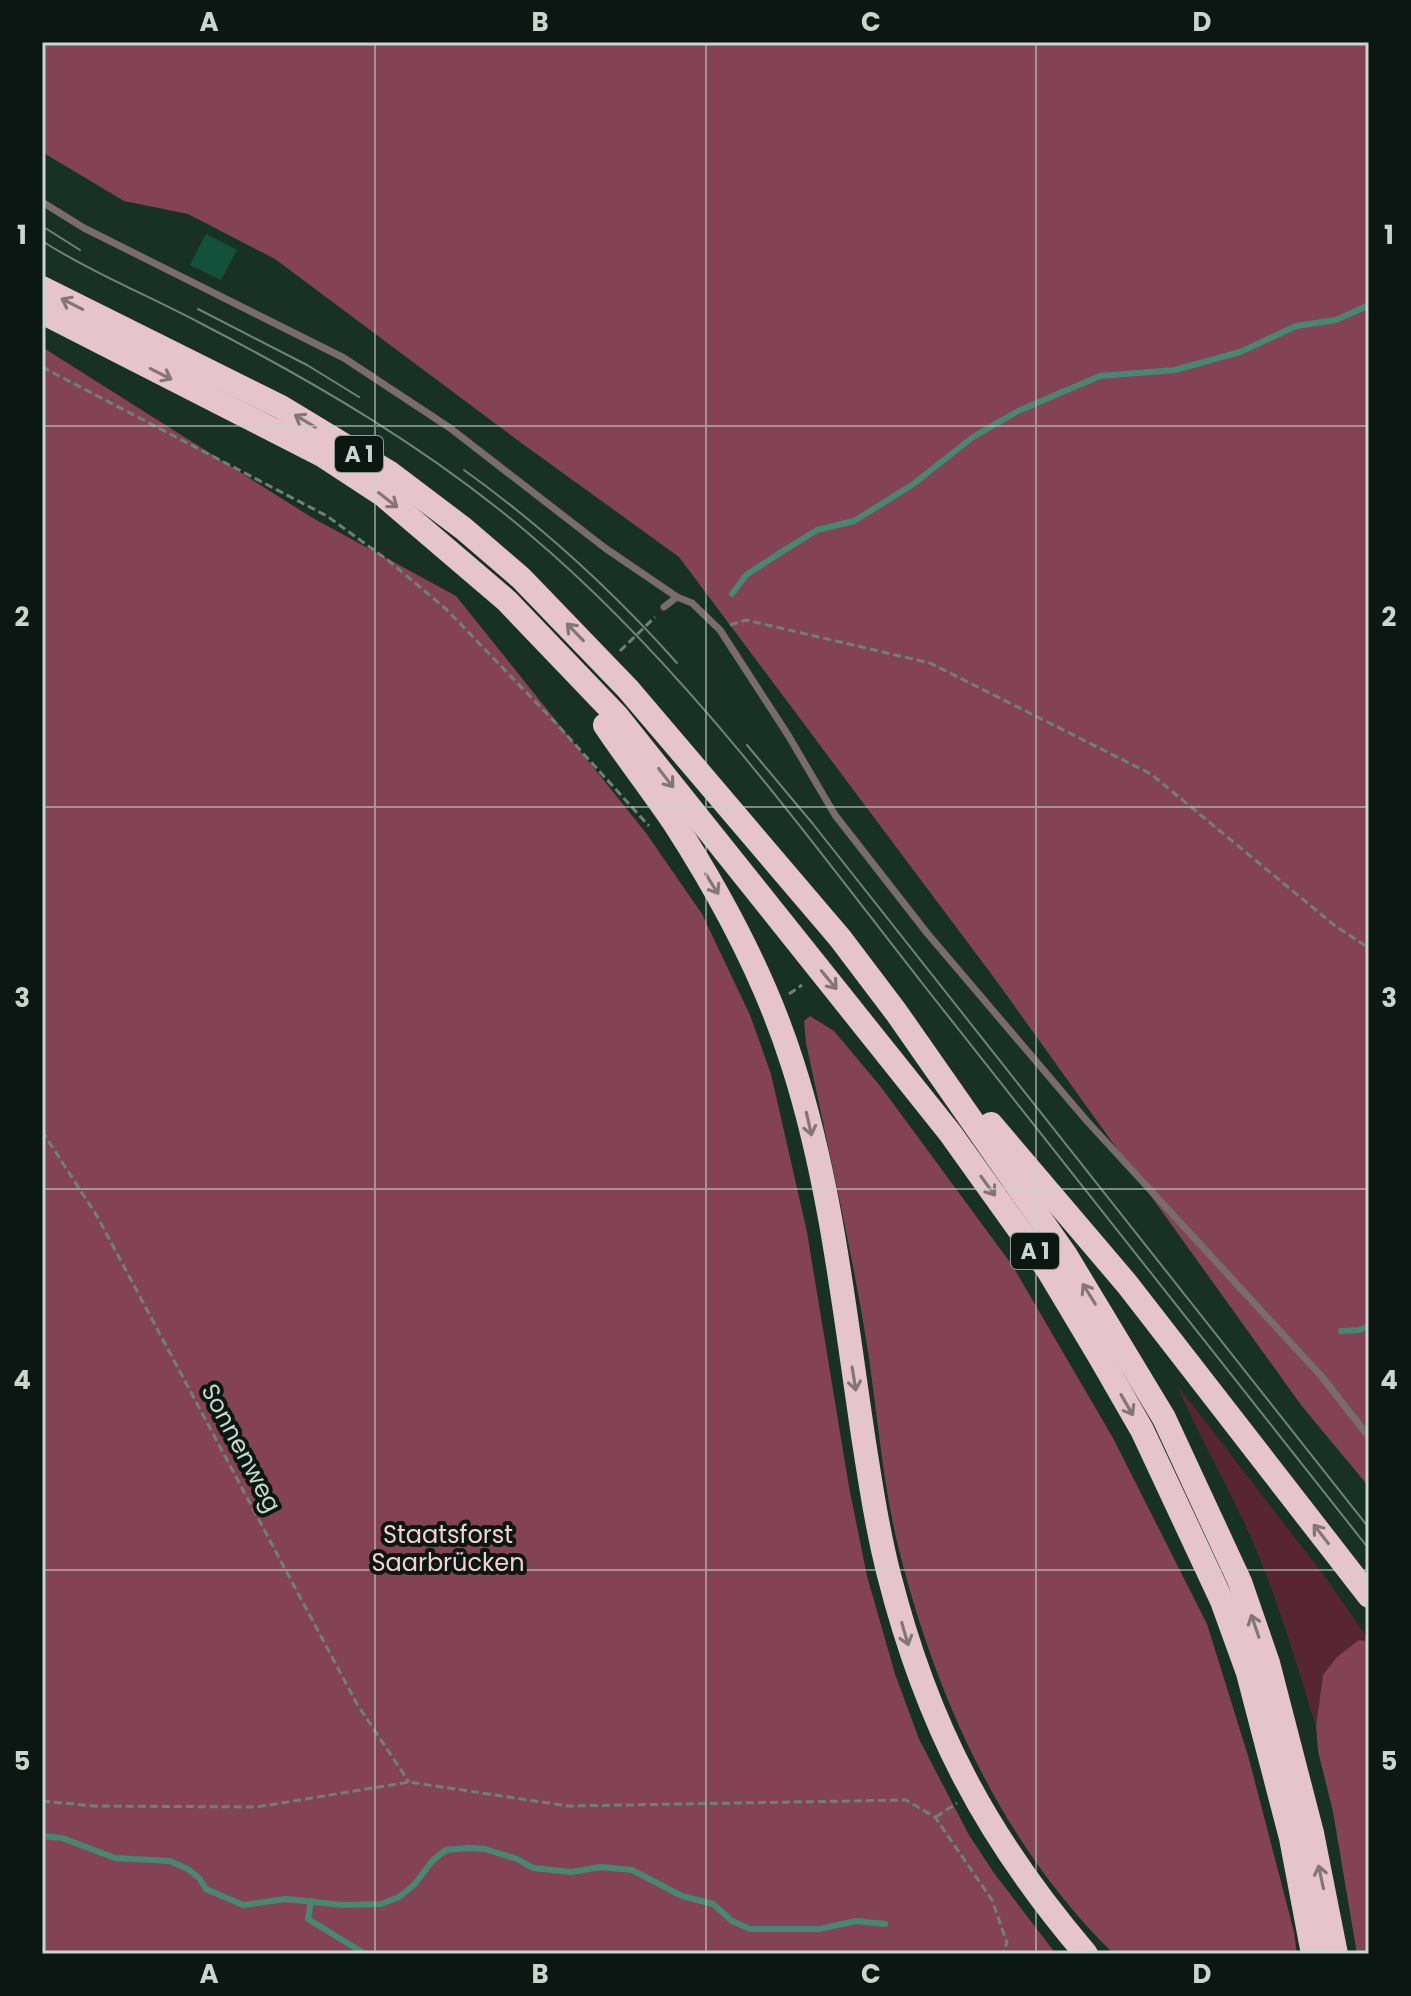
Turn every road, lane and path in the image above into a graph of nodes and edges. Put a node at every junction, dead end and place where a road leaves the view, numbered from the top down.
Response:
1 (42, 202) edge
2 (42, 288) edge
3 (42, 312) edge
4 (42, 367) edge
5 (677, 597) junction
6 (664, 607) joint
7 (720, 630) junction
8 (620, 651) dead end
9 (559, 656) junction
10 (657, 836) dead end
11 (1369, 948) edge
12 (802, 984) dead end
13 (773, 1006) junction
14 (896, 1012) junction
15 (42, 1131) edge
16 (1369, 1437) edge
17 (1369, 1596) edge
18 (409, 1782) junction
19 (42, 1801) edge
20 (960, 1801) dead end
21 (935, 1817) junction
22 (1002, 1954) edge
23 (1086, 1954) edge
24 (1313, 1954) edge
25 (1336, 1954) edge

1 - 5 lane
14 -> 2 highway, A 1
3 -> 9 highway, A 1
4 - 10 path
5 - 6 lane
5 - 7 lane
6 - 8 path
7 - 11 path
7 - 16 lane
9 -> 13 highway
9 -> 24 highway, A 1
12 - 13 path
13 -> 23 highway
17 -> 14 highway
25 -> 14 highway, A 1
15 - 18 path, Sonnenweg
18 - 19 path
18 - 21 path
20 - 21 path
21 - 22 path

